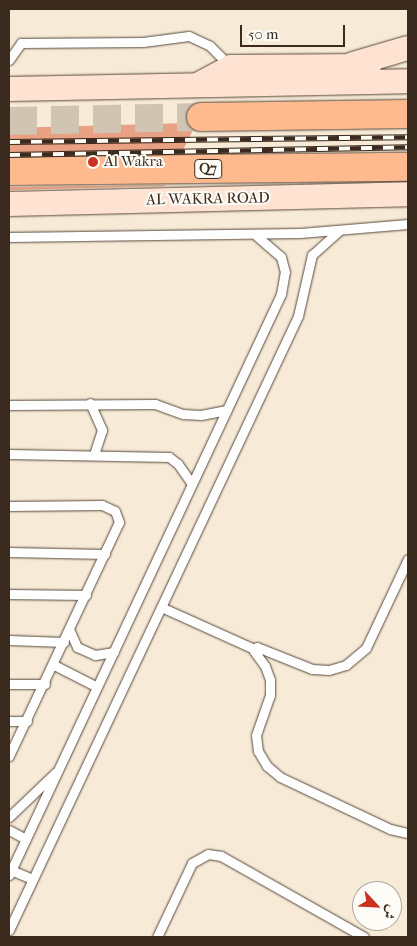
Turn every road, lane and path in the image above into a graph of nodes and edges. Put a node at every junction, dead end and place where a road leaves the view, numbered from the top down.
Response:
1 (408, 48) edge
2 (9, 60) edge
3 (408, 65) edge
4 (345, 66) junction
5 (232, 67) junction
6 (408, 81) edge
7 (196, 85) junction
8 (9, 89) edge
9 (408, 114) edge
10 (201, 117) tunnel mouth
11 (408, 167) edge
12 (9, 171) edge
13 (408, 194) edge
14 (9, 204) edge
15 (408, 224) edge
16 (339, 231) junction
17 (255, 234) junction
18 (9, 238) edge
19 (90, 404) junction
20 (9, 405) edge
21 (227, 410) junction
22 (9, 454) edge
23 (94, 455) junction
24 (192, 484) junction
25 (9, 506) edge
26 (9, 552) edge
27 (105, 554) junction
28 (408, 559) edge
29 (9, 594) edge
30 (86, 594) junction
31 (161, 607) junction
32 (69, 629) junction
33 (9, 640) edge
34 (64, 642) junction
35 (254, 649) junction
36 (114, 652) junction
37 (54, 665) junction
38 (9, 684) edge
39 (45, 684) junction
40 (97, 687) junction
41 (9, 721) edge
42 (27, 721) junction
43 (9, 756) edge
44 (58, 769) junction
45 (9, 817) edge
46 (9, 830) edge
47 (408, 833) edge
48 (26, 839) junction
49 (12, 859) edge
50 (10, 873) edge
51 (32, 879) junction
52 (9, 930) edge
53 (157, 937) edge
54 (364, 937) edge

1 - 4 street
2 - 5 lane
3 - 4 street
4 - 5 street
5 - 7 street
6 - 7 street
7 - 8 street
9 - 10 highway
11 - 12 highway, AL WAKRA ROAD / Q7
13 - 14 street, AL WAKRA ROAD
15 - 16 lane
16 - 17 lane
16 - 31 lane
17 - 18 lane
17 - 21 lane
19 - 20 lane
19 - 21 lane
19 - 23 lane
21 - 24 lane
22 - 23 lane
23 - 24 lane
24 - 36 lane
25 - 27 lane
26 - 27 lane
27 - 30 lane
28 - 35 lane
29 - 30 lane
30 - 32 lane
31 - 35 lane
31 - 51 lane
32 - 34 lane
32 - 36 lane
33 - 34 lane
34 - 37 lane
35 - 47 lane
36 - 40 lane
37 - 39 lane
37 - 40 lane
38 - 39 lane
39 - 42 lane
40 - 44 lane
41 - 42 lane
42 - 43 lane
44 - 45 lane
44 - 48 lane
46 - 48 lane
48 - 49 lane
49 - 50 lane
50 - 51 lane
51 - 52 lane
53 - 54 lane

